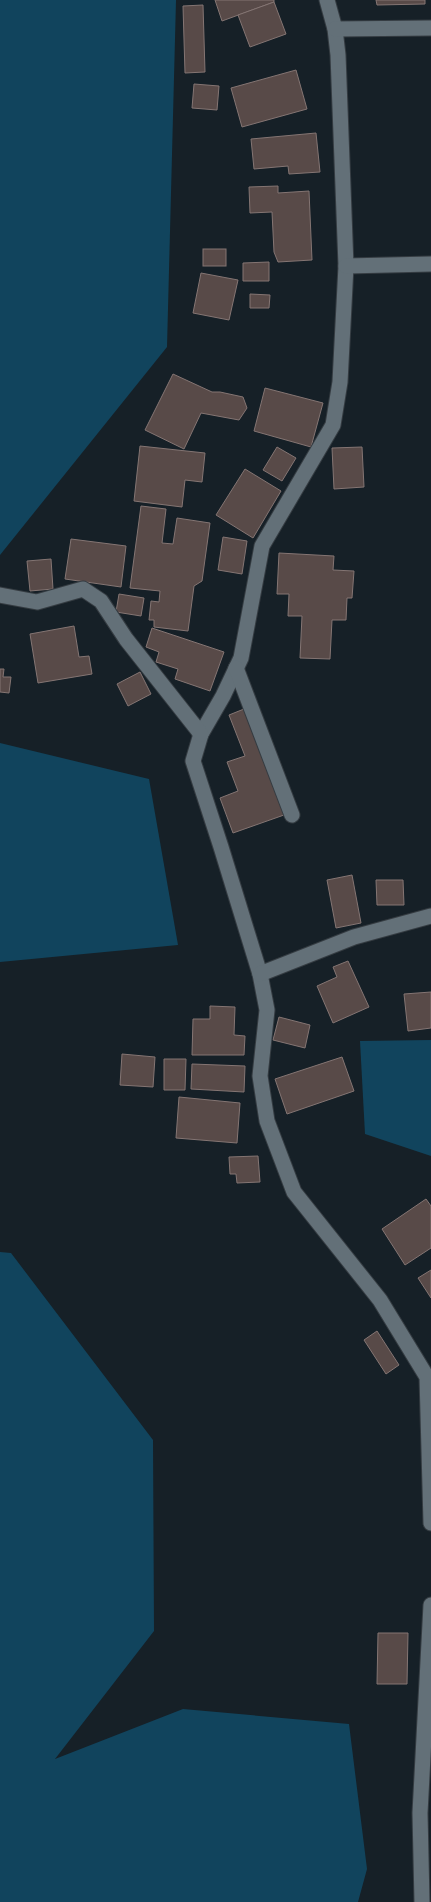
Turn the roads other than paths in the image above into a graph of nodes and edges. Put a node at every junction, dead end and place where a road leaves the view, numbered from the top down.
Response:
1 (327, 0) edge
2 (431, 28) edge
3 (336, 29) junction
4 (431, 264) edge
5 (346, 266) junction
6 (0, 595) edge
7 (236, 668) junction
8 (201, 734) junction
9 (292, 815) dead end
10 (431, 916) edge
11 (260, 974) junction
12 (431, 1523) edge
13 (431, 1605) edge
14 (422, 1902) edge

1 - 3 street
2 - 3 street
3 - 5 street
4 - 5 street
5 - 7 street
6 - 8 street
7 - 8 street
7 - 9 street
8 - 11 street
10 - 11 street
11 - 12 street
13 - 14 street

